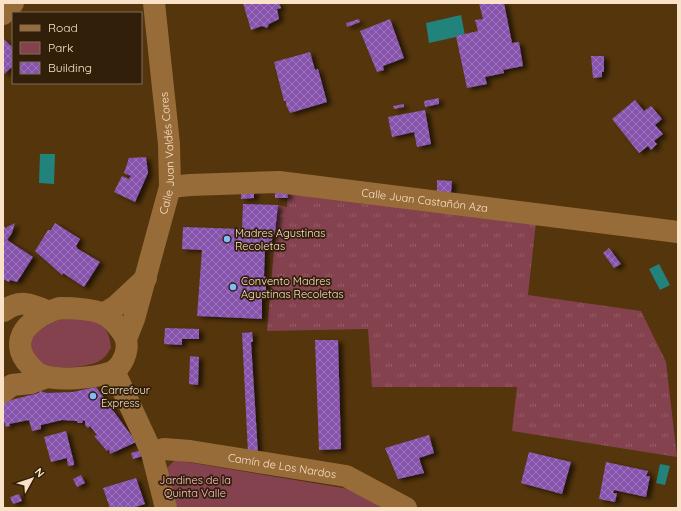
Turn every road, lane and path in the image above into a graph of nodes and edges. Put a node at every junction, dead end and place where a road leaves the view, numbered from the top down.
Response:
1 (13, 3) edge
2 (154, 3) edge
3 (3, 14) edge
4 (170, 187) junction
5 (678, 232) edge
6 (146, 278) junction
7 (3, 310) edge
8 (46, 311) junction
9 (104, 314) junction
10 (126, 339) junction
11 (22, 350) junction
12 (114, 371) junction
13 (48, 377) junction
14 (7, 388) edge
15 (152, 453) junction
16 (166, 508) edge
17 (406, 508) edge

1 - 3 street
2 - 4 street, Calle Juan Valdés Cores
4 - 5 street, Calle Juan Castañón Aza
4 - 6 street, Calle Juan Valdés Cores
6 - 9 street
6 - 10 street, Calle Juan Valdés Cores
7 - 8 street
7 - 11 street
8 - 9 street
8 - 11 street
9 - 10 street
10 - 12 street
11 - 13 street
11 - 14 street
12 - 13 street
12 - 15 street
13 - 14 street
15 - 16 street
15 - 17 street, Camín de Los Nardos

